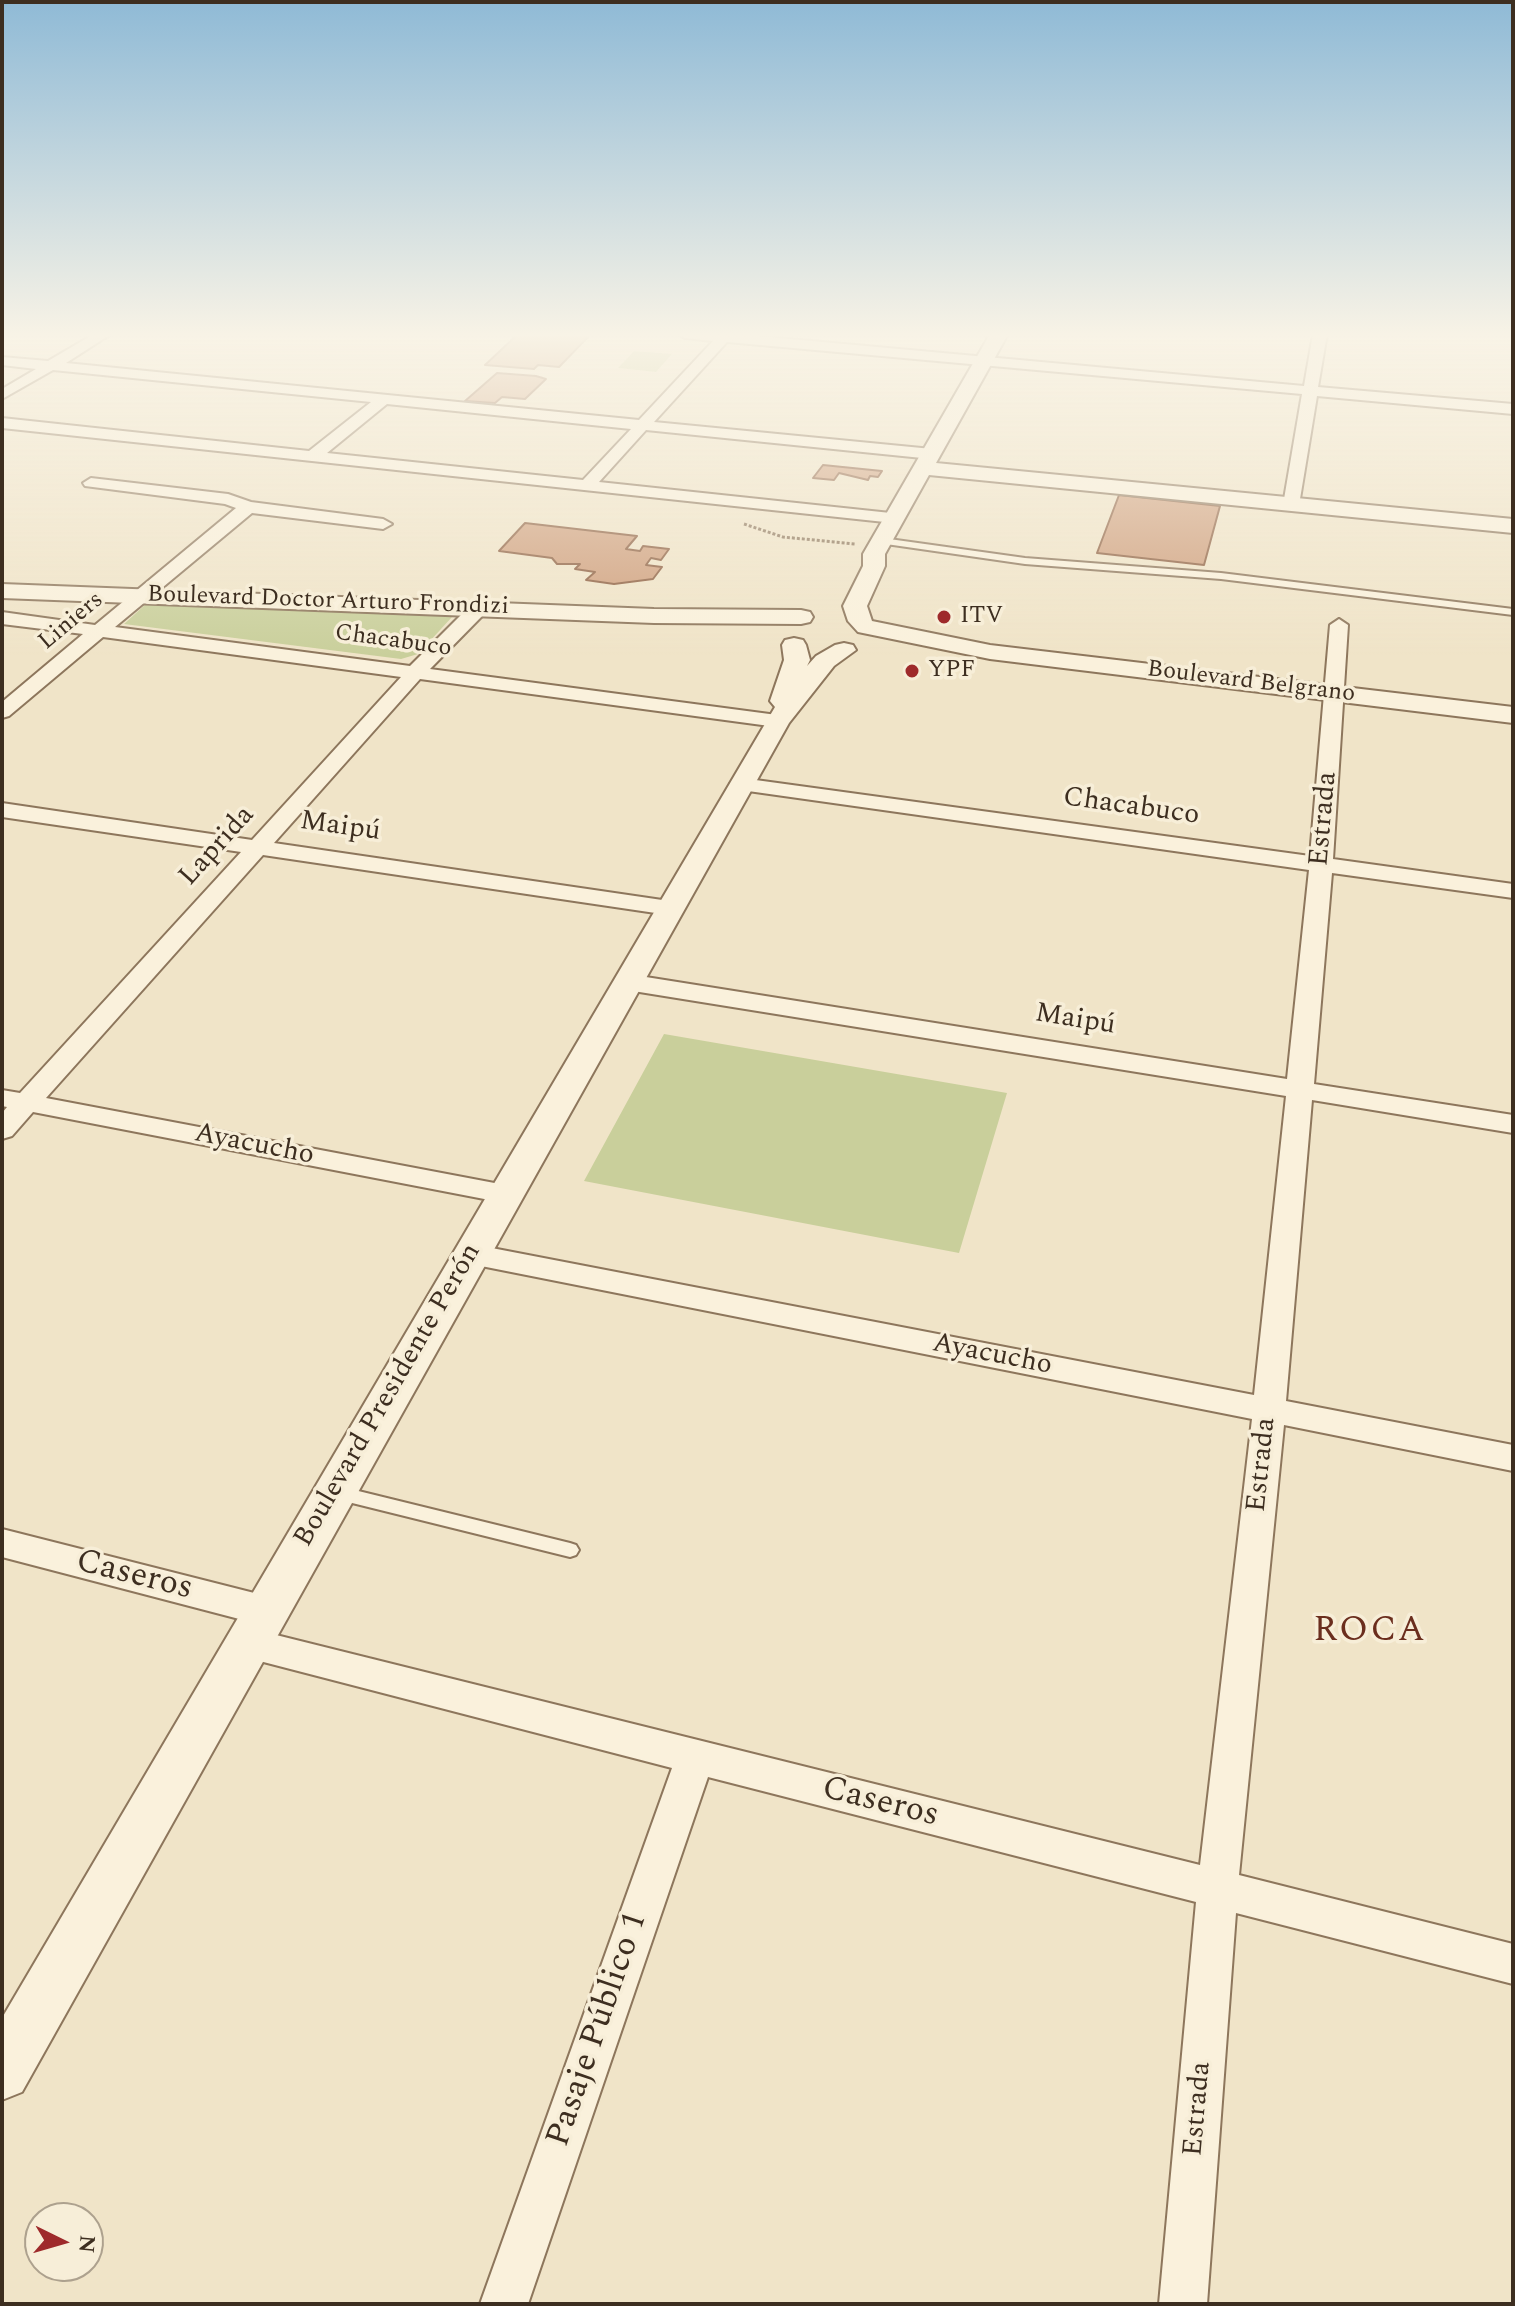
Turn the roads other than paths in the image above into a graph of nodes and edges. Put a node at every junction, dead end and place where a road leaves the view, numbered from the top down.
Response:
1 (177, 442) edge
2 (331, 442) edge
3 (627, 442) edge
4 (775, 442) edge
5 (939, 442) edge
6 (1302, 442) edge
7 (313, 456) junction
8 (928, 461) junction
9 (91, 483) dead end
10 (587, 485) junction
11 (1292, 497) junction
12 (248, 507) junction
13 (1513, 511) edge
14 (894, 518) junction
15 (383, 524) dead end
16 (1513, 526) edge
17 (878, 548) junction
18 (2, 591) edge
19 (139, 596) junction
20 (480, 607) junction
21 (1513, 612) edge
22 (654, 616) junction
23 (2, 618) edge
24 (835, 622) junction
25 (1339, 625) dead end
26 (101, 630) junction
27 (790, 642) junction
28 (417, 671) junction
29 (1336, 694) junction
30 (2, 712) edge
31 (1513, 715) edge
32 (777, 721) junction
33 (741, 784) junction
34 (2, 810) edge
35 (257, 849) junction
36 (1321, 865) junction
37 (1513, 891) edge
38 (669, 908) junction
39 (627, 982) junction
40 (1297, 1089) junction
41 (14, 1101) edge
42 (1513, 1124) edge
43 (2, 1130) edge
44 (505, 1194) junction
45 (471, 1254) junction
46 (1269, 1411) junction
47 (1513, 1458) edge
48 (334, 1492) junction
49 (2, 1543) edge
50 (570, 1550) dead end
51 (257, 1627) junction
52 (695, 1757) junction
53 (1217, 1891) junction
54 (1513, 1964) edge
55 (2, 2072) edge
56 (504, 2304) edge
57 (1183, 2304) edge

1 - 7 street
2 - 7 street
3 - 10 street
4 - 8 street
5 - 8 street
6 - 11 street
7 - 10 street
8 - 11 street
8 - 14 street
9 - 12 street
10 - 14 street
11 - 13 street
11 - 16 street
12 - 15 street
12 - 19 street, Liniers
14 - 17 street
17 - 21 lane
17 - 24 street, Boulevard Presidente Perón
17 - 24 street, Boulevard Presidente Perón
18 - 19 street, Boulevard Doctor Arturo Frondizi
19 - 20 street, Boulevard Doctor Arturo Frondizi
19 - 26 street, Liniers
20 - 22 street, Boulevard Doctor Arturo Frondizi
20 - 28 street, Laprida
22 - 24 street, Boulevard Doctor Arturo Frondizi
22 - 27 street, Boulevard Doctor Arturo Frondizi
23 - 26 street, Chacabuco
24 - 27 street
24 - 27 street, Boulevard Presidente Perón
24 - 29 street, Boulevard Belgrano
24 - 32 street, Boulevard Presidente Perón
25 - 29 street, Estrada
26 - 28 street, Chacabuco
26 - 30 street, Liniers
27 - 32 street, Boulevard Presidente Perón
28 - 32 street, Chacabuco
28 - 35 street, Laprida
29 - 31 street, Boulevard Belgrano
29 - 36 street, Estrada
32 - 33 street, Boulevard Presidente Perón
33 - 36 street, Chacabuco
33 - 38 street, Boulevard Presidente Perón
34 - 35 street, Maipú
35 - 38 street, Maipú
35 - 41 street, Laprida
36 - 37 street, Chacabuco
36 - 40 street, Estrada
38 - 39 street, Boulevard Presidente Perón
39 - 40 street, Maipú
39 - 44 street, Boulevard Presidente Perón
40 - 42 street, Maipú
40 - 46 street, Estrada
41 - 43 street, Laprida
41 - 44 street, Ayacucho
44 - 45 street, Boulevard Presidente Perón
45 - 46 street, Ayacucho
45 - 48 street, Boulevard Presidente Perón
46 - 47 street, Ayacucho
46 - 53 street, Estrada
48 - 50 lane
48 - 51 street, Boulevard Presidente Perón
49 - 51 street, Caseros
51 - 52 street, Caseros
51 - 55 street, Boulevard Presidente Perón
52 - 53 street, Caseros
52 - 56 street, Pasaje Público 1
53 - 54 street, Caseros
53 - 57 street, Estrada

